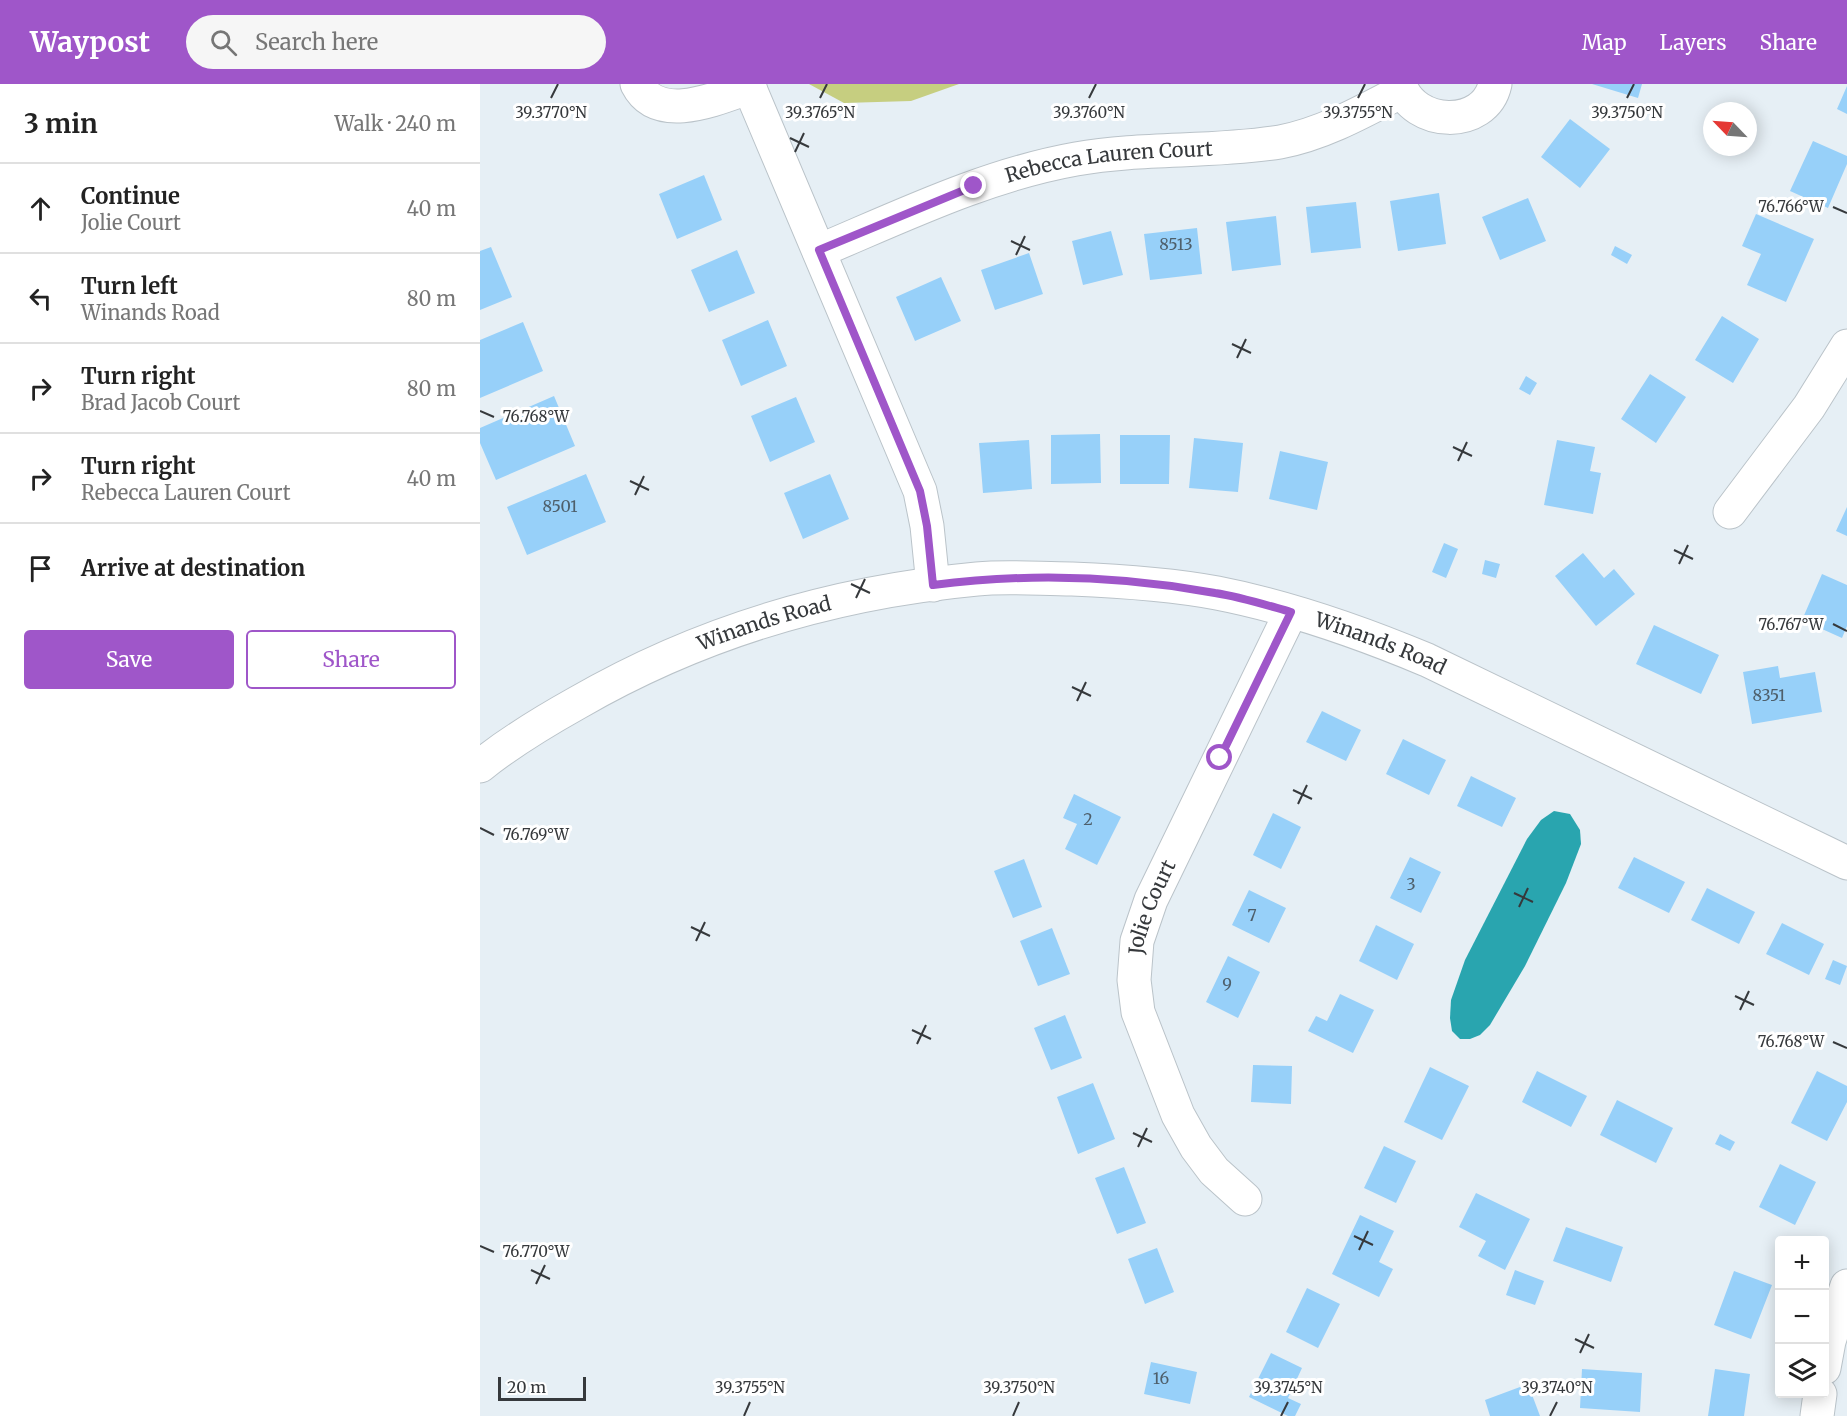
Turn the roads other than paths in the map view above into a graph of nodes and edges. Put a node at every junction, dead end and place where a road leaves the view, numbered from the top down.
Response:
1 (637, 84) edge
2 (1495, 84) edge
3 (749, 86) edge
4 (1401, 88) edge
5 (819, 250) junction
6 (1847, 346) edge
7 (1730, 512) dead end
8 (933, 585) junction
9 (1291, 612) junction
10 (480, 766) edge
11 (1847, 863) edge
12 (1245, 1200) dead end
13 (1847, 1286) edge
14 (1828, 1344) edge
15 (1819, 1398) edge
16 (1816, 1416) edge

1 - 3 street
2 - 4 street, Rebecca Lauren Court
3 - 5 street
4 - 5 street, Rebecca Lauren Court
5 - 8 street
6 - 7 street
8 - 9 street, Winands Road
8 - 10 street, Winands Road
9 - 11 street, Winands Road
9 - 12 street, Jolie Court
13 - 14 street
15 - 16 street

